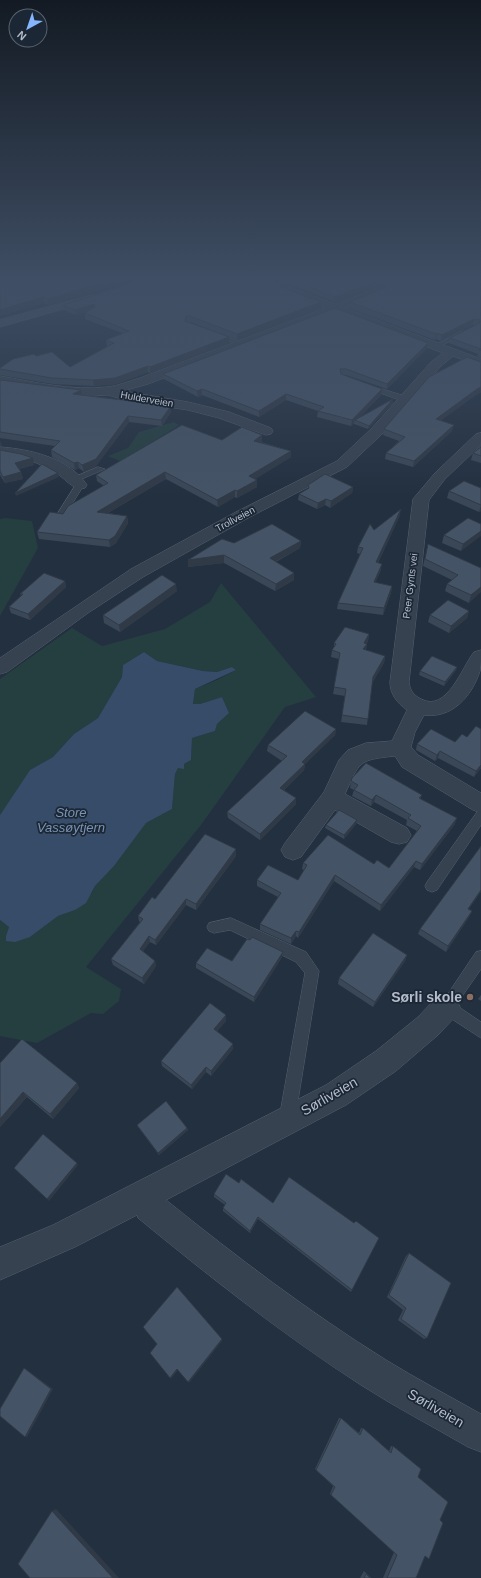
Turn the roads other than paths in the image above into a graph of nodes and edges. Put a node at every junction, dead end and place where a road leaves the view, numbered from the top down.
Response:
1 (444, 349) edge
2 (226, 350) edge
3 (446, 350) edge
4 (481, 363) edge
5 (0, 380) edge
6 (356, 382) edge
7 (109, 391) junction
8 (405, 399) junction
9 (266, 431) dead end
10 (481, 437) edge
11 (0, 451) edge
12 (101, 469) dead end
13 (77, 482) junction
14 (62, 512) edge
15 (481, 656) edge
16 (0, 667) edge
17 (418, 707) junction
18 (400, 748) junction
19 (332, 797) junction
20 (481, 804) edge
21 (481, 815) edge
22 (399, 835) dead end
23 (293, 850) dead end
24 (432, 886) dead end
25 (214, 927) dead end
26 (481, 957) edge
27 (446, 1007) junction
28 (481, 1032) edge
29 (287, 1119) junction
30 (144, 1196) junction
31 (0, 1264) edge
32 (481, 1434) edge

1 - 8 street, Trollveien
2 - 7 street
3 - 4 street
5 - 7 street, Hulderveien
6 - 8 lane
7 - 9 street, Hulderveien
8 - 16 street, Trollveien
10 - 17 street, Peer Gynts vei
11 - 13 street
12 - 13 lane
13 - 14 lane
15 - 17 street
17 - 18 street
18 - 19 street
18 - 20 street
19 - 22 street
19 - 23 street
21 - 24 lane
25 - 29 lane
26 - 27 lane, Sørliveien
27 - 28 lane
27 - 29 street, Sørliveien
29 - 30 street, Sørliveien
30 - 31 street, Sørliveien
30 - 32 street, Sørliveien

